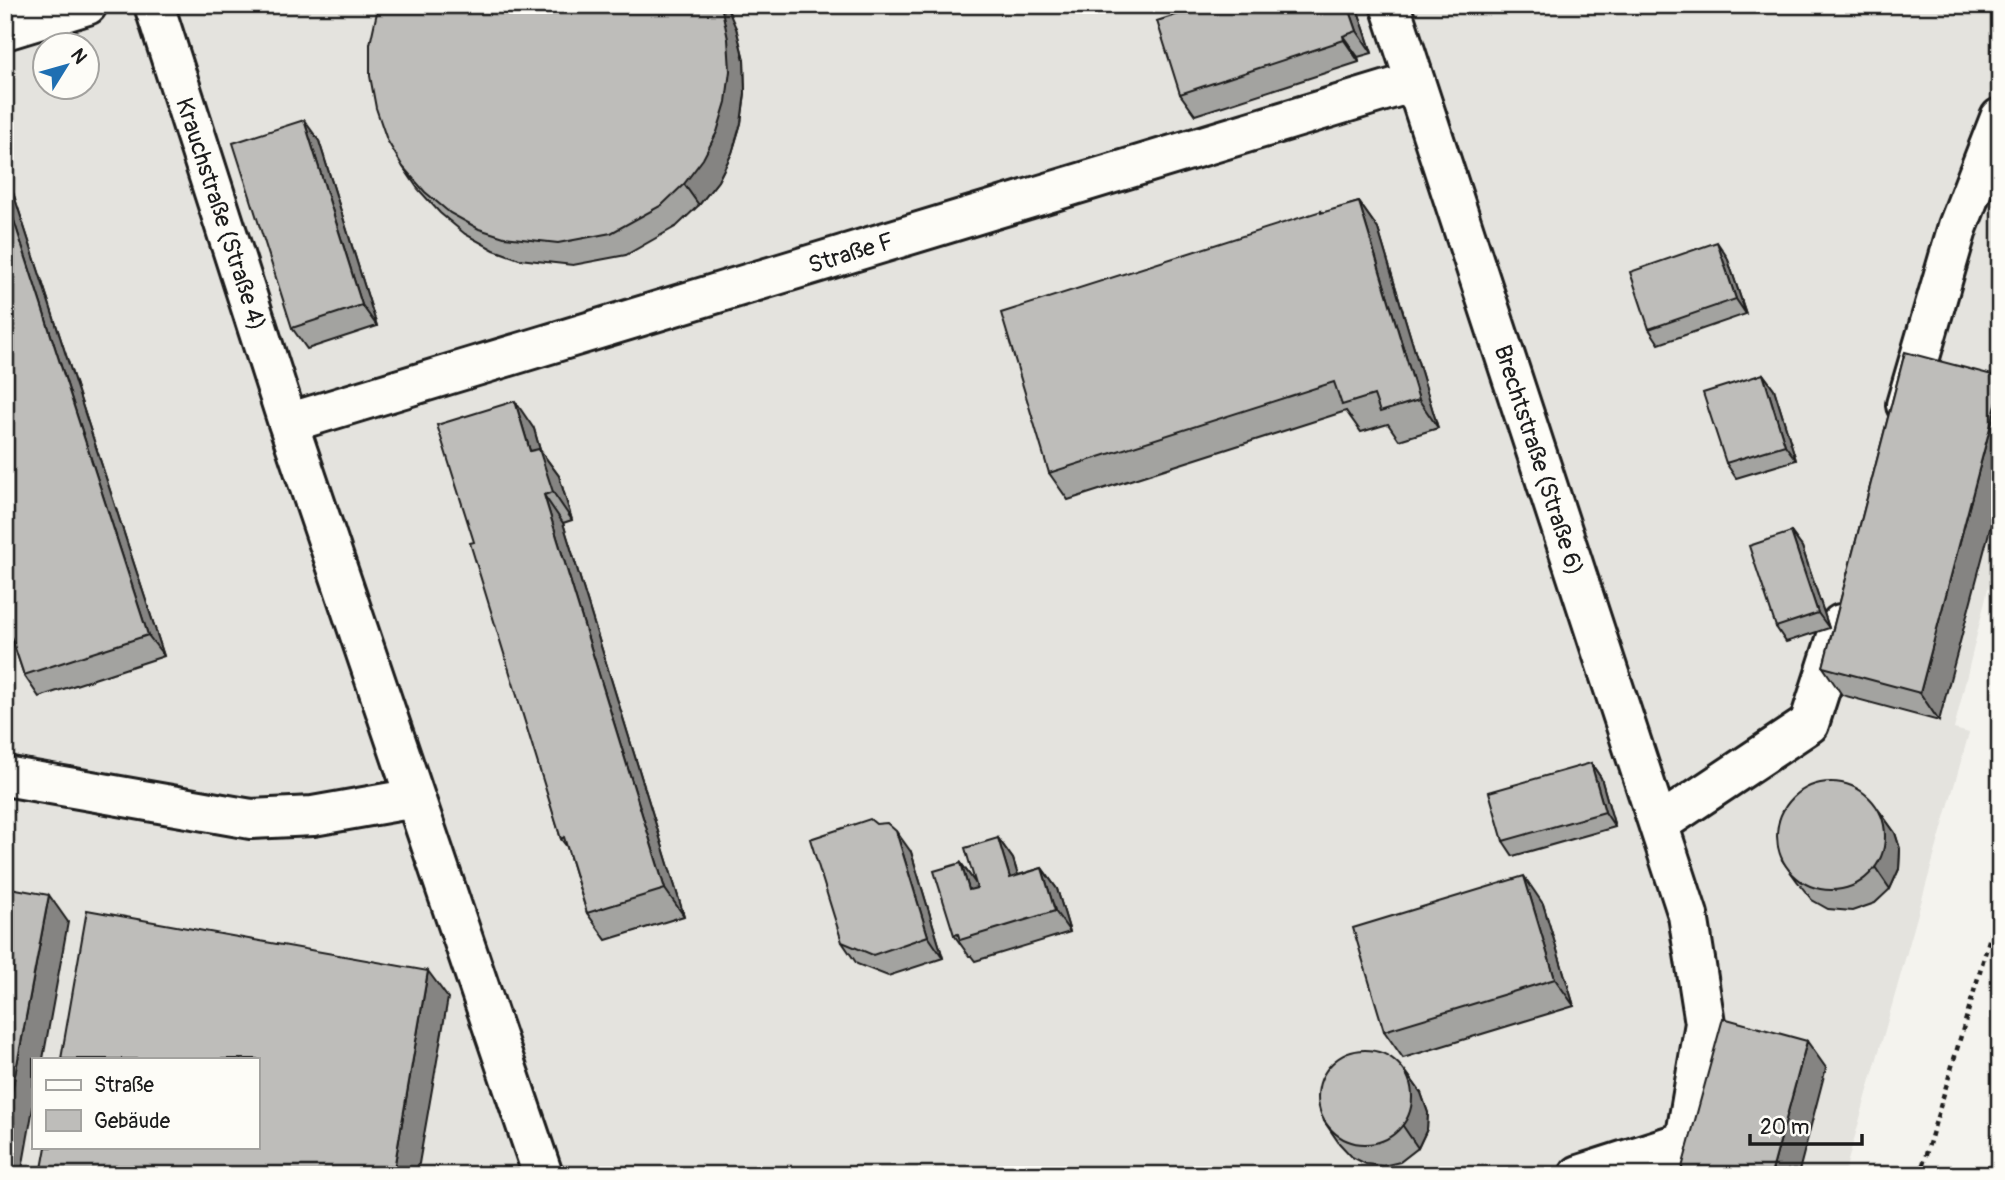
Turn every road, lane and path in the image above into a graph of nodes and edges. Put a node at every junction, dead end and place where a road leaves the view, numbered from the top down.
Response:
1 (87, 5) edge
2 (154, 5) edge
3 (1390, 5) edge
4 (5, 30) edge
5 (1414, 82) junction
6 (2000, 118) edge
7 (288, 424) junction
8 (1896, 437) edge
9 (1850, 595) edge
10 (5, 776) edge
11 (415, 798) junction
12 (1659, 824) junction
13 (2000, 903) edge
14 (1681, 1158) edge
15 (543, 1175) edge
16 (1579, 1175) edge
17 (1920, 1175) edge

1 - 4 street
2 - 7 street, Krauchstraße (Straße 4)
3 - 5 street, Brechtstraße (Straße 6)
5 - 7 street, Straße F
5 - 12 street, Brechtstraße (Straße 6)
6 - 8 street
7 - 11 street, Krauchstraße (Straße 4)
9 - 12 street
10 - 11 street
11 - 15 street, Krauchstraße (Straße 4)
12 - 14 street, Brechtstraße (Straße 6)
13 - 17 path
14 - 16 street

